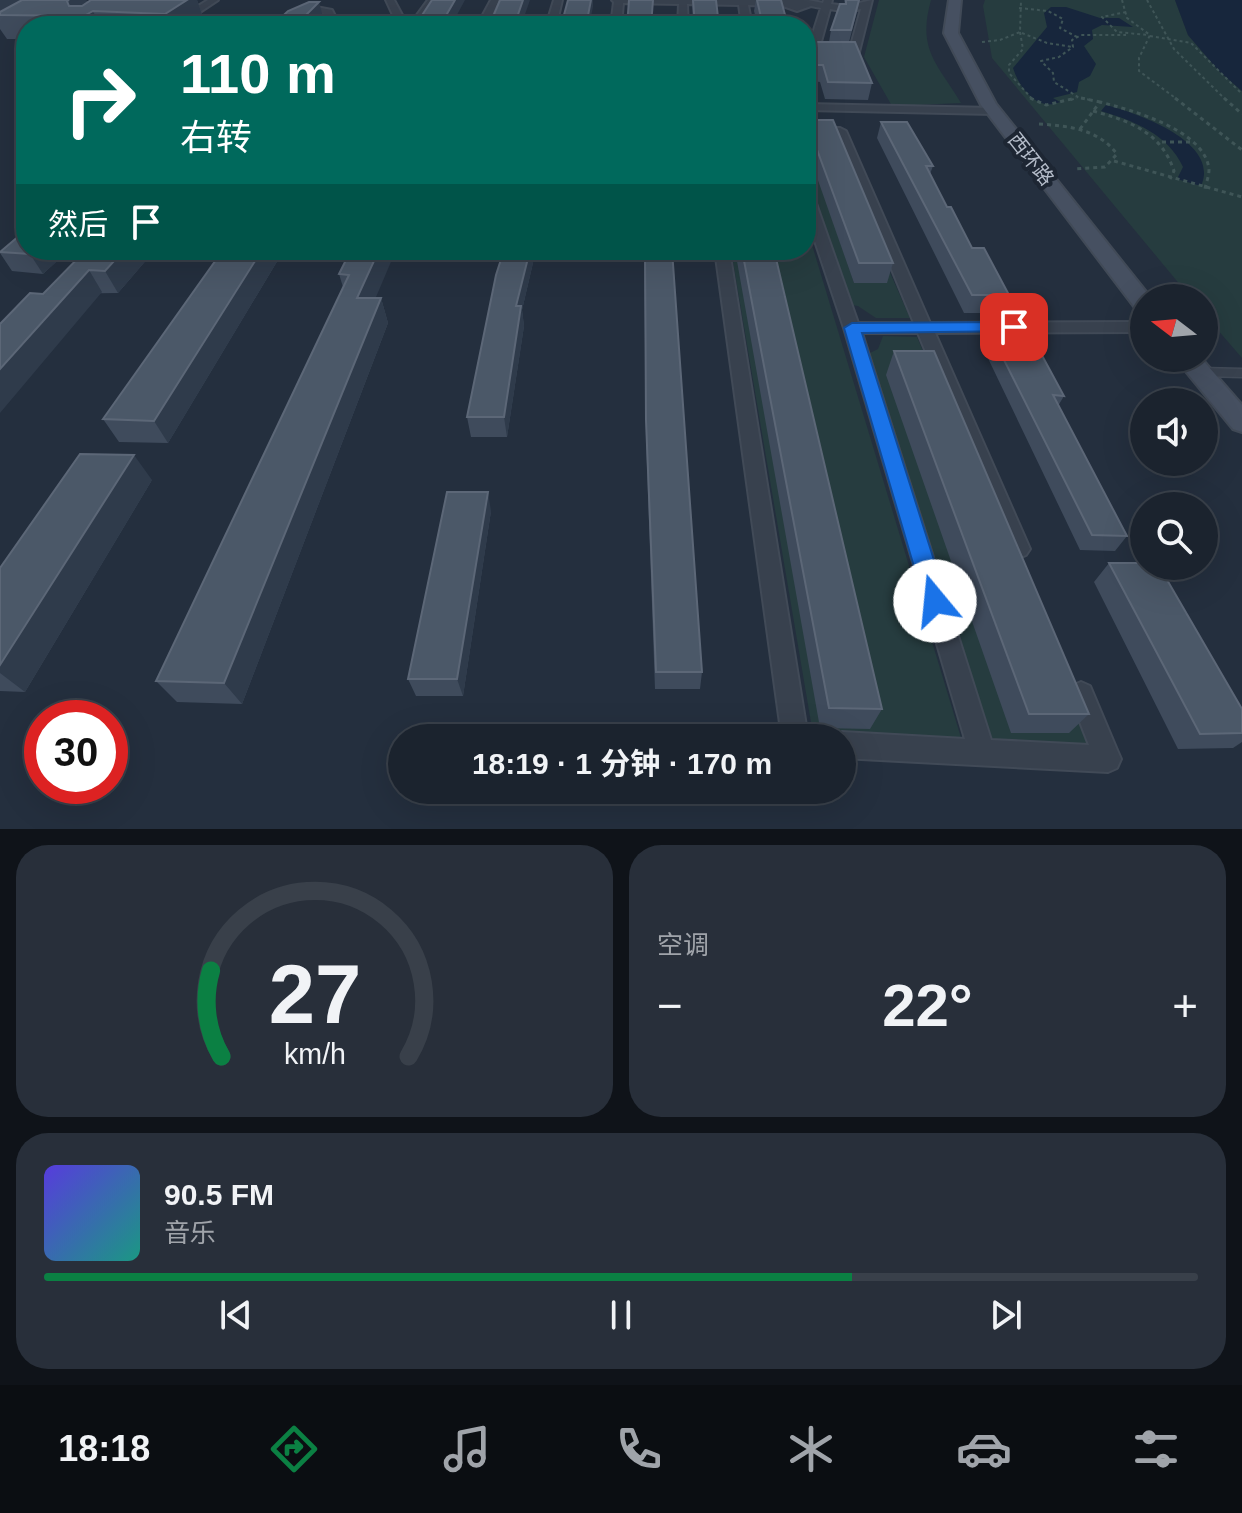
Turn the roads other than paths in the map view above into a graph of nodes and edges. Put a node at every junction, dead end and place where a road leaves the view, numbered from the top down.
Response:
1 (214, 0) edge
2 (618, 0) edge
3 (955, 0) edge
4 (648, 1) edge
5 (714, 1) edge
6 (768, 1) edge
7 (743, 2) junction
8 (683, 3) junction
9 (827, 4) edge
10 (867, 7) edge
11 (165, 10) edge
12 (295, 16) edge
13 (331, 16) edge
14 (683, 16) edge
15 (745, 16) edge
16 (816, 33) edge
17 (816, 52) edge
18 (816, 107) edge
19 (993, 111) junction
20 (816, 131) edge
21 (816, 224) edge
22 (723, 260) edge
23 (1130, 286) edge
24 (1130, 327) edge
25 (852, 328) junction
26 (924, 328) junction
27 (1218, 369) edge
28 (1198, 372) edge
29 (1242, 373) edge
30 (1242, 422) edge
31 (1029, 572) edge
32 (1072, 673) edge
33 (793, 724) edge
34 (856, 746) edge
35 (982, 753) junction

1 - 11 street
2 - 4 street
3 - 19 main road, 西环路
4 - 8 street
5 - 7 street
5 - 8 street
6 - 7 street
6 - 9 street
7 - 15 street
8 - 14 street
9 - 10 street
9 - 16 street
10 - 17 street
12 - 13 street
18 - 19 street
19 - 23 main road, 西环路
20 - 26 street
21 - 25 street
22 - 33 street
24 - 26 street
25 - 26 street
25 - 35 street
26 - 31 street
27 - 29 lane
28 - 30 main road
32 - 35 street
34 - 35 street

